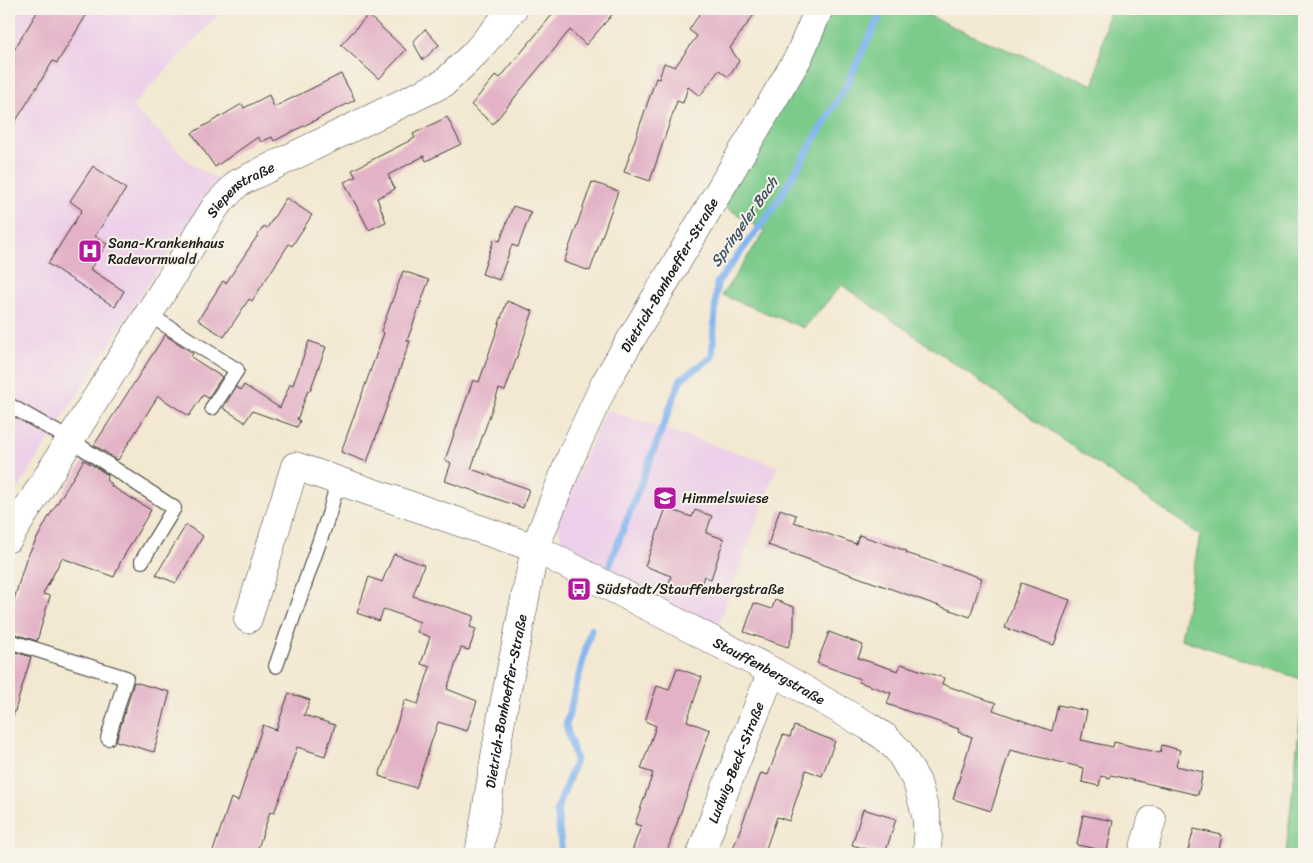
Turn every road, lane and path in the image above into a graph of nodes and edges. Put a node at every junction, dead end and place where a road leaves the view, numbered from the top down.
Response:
1 (513, 9) edge
2 (819, 9) edge
3 (148, 314) junction
4 (9, 405) edge
5 (212, 408) dead end
6 (69, 440) junction
7 (338, 481) junction
8 (9, 538) edge
9 (535, 548) junction
10 (142, 561) dead end
11 (248, 619) dead end
12 (9, 641) edge
13 (276, 666) dead end
14 (772, 671) junction
15 (108, 738) dead end
16 (1152, 820) dead end
17 (479, 854) edge
18 (701, 854) edge
19 (927, 854) edge
20 (1142, 854) edge

1 - 3 street, Siepenstraße
2 - 9 street, Dietrich-Bonhoeffer-Straße
3 - 5 lane
3 - 6 street, Siepenstraße
4 - 6 lane
6 - 8 street, Siepenstraße
6 - 10 lane
7 - 9 street
7 - 11 street
7 - 13 lane
9 - 14 street, Stauffenbergstraße
9 - 17 street, Dietrich-Bonhoeffer-Straße
12 - 15 lane
14 - 18 street, Ludwig-Beck-Straße
14 - 19 street, Stauffenbergstraße
16 - 20 street

